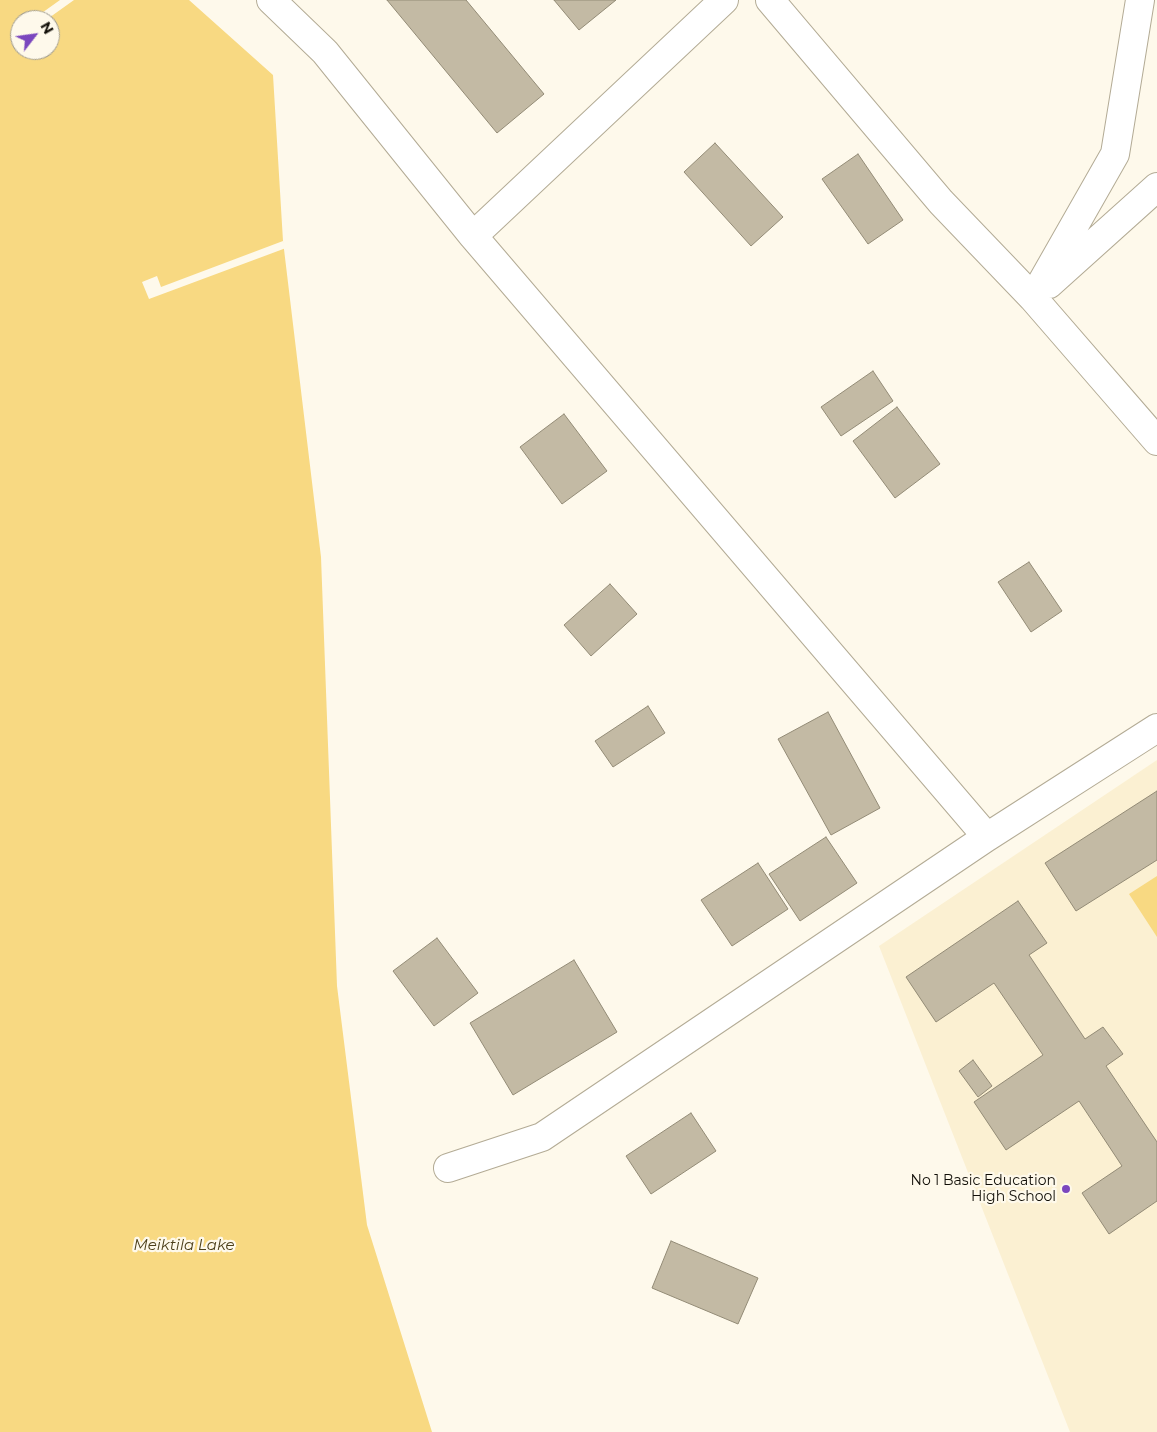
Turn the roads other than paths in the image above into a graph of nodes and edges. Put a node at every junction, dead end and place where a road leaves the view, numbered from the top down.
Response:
1 (271, 0) edge
2 (724, 0) edge
3 (770, 0) edge
4 (1140, 0) edge
5 (1157, 187) edge
6 (473, 236) junction
7 (1033, 298) junction
8 (1157, 441) edge
9 (1157, 728) edge
10 (987, 837) junction
11 (448, 1168) dead end

1 - 6 street
2 - 6 street
3 - 7 street
4 - 7 street
5 - 7 street
6 - 10 street
7 - 8 street
9 - 10 street
10 - 11 street

